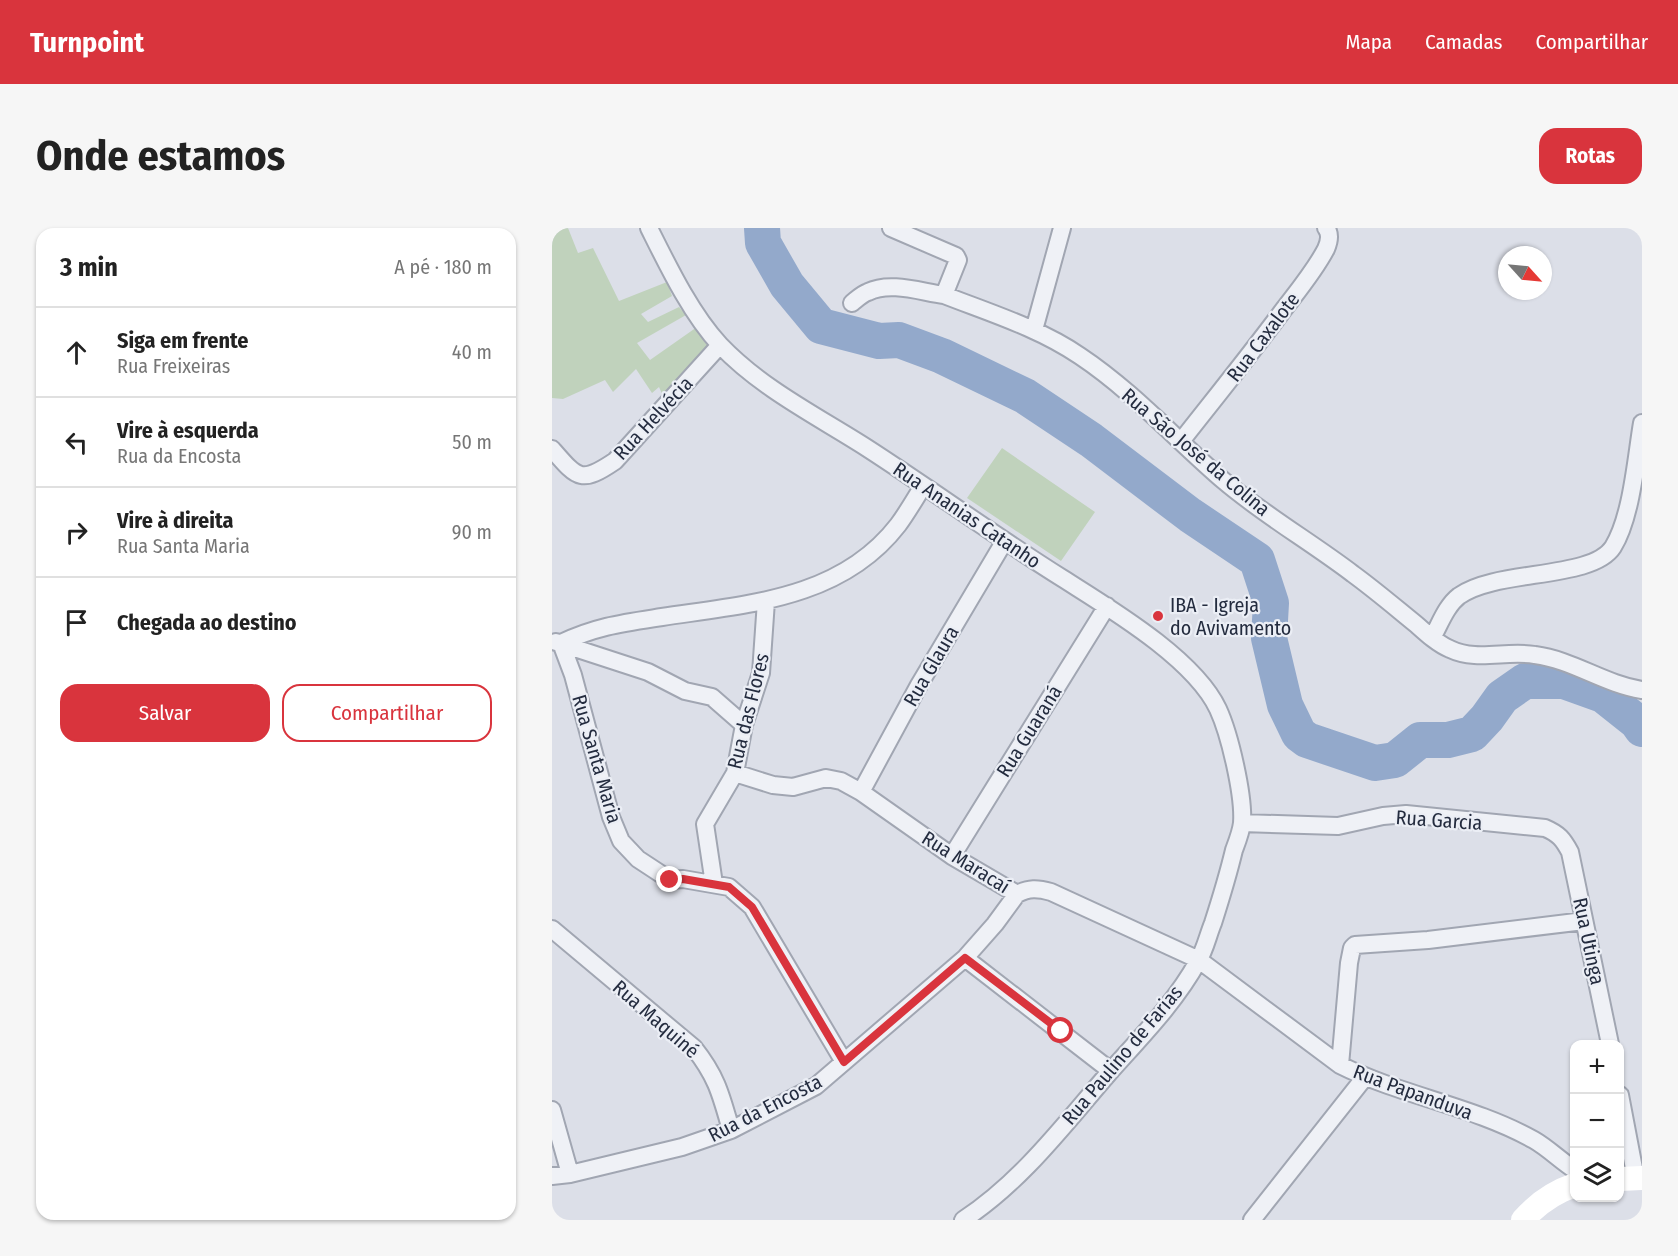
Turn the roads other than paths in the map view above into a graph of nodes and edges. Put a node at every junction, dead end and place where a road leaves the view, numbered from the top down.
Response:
1 (649, 228) edge
2 (891, 228) edge
3 (1062, 228) edge
4 (1326, 228) edge
5 (944, 295) junction
6 (852, 303) dead end
7 (1034, 330) junction
8 (720, 345) junction
9 (1642, 423) edge
10 (1182, 440) junction
11 (552, 449) edge
12 (923, 486) junction
13 (1004, 542) junction
14 (766, 601) junction
15 (1107, 606) junction
16 (1432, 638) junction
17 (556, 642) edge
18 (1642, 690) edge
19 (744, 725) junction
20 (735, 773) junction
21 (861, 792) junction
22 (1242, 823) junction
23 (1563, 839) joint
24 (952, 856) junction
25 (714, 884) junction
26 (1017, 894) junction
27 (1584, 921) junction
28 (552, 929) edge
29 (965, 958) junction
30 (1199, 960) junction
31 (1609, 1040) edge
32 (844, 1062) junction
33 (1340, 1065) junction
34 (1111, 1071) junction
35 (1365, 1077) junction
36 (552, 1110) edge
37 (1624, 1121) edge
38 (731, 1130) junction
39 (1570, 1166) edge
40 (570, 1174) junction
41 (552, 1176) edge
42 (1633, 1179) edge
43 (1570, 1187) edge
44 (963, 1220) edge
45 (1252, 1220) edge
46 (1523, 1220) edge

1 - 8 street, Rua Ananias Catanho
2 - 5 street
3 - 7 street
4 - 10 street, Rua Caxalote
5 - 6 street, Rua São José da Colina
5 - 7 street, Rua São José da Colina
7 - 10 street, Rua São José da Colina
8 - 11 street, Rua Helvécia
8 - 12 street, Rua Ananias Catanho
9 - 16 street
10 - 16 street, Rua São José da Colina
12 - 13 street, Rua Ananias Catanho
12 - 14 street
13 - 15 street, Rua Ananias Catanho
13 - 21 street, Rua Glaura
14 - 17 street
14 - 19 street, Rua das Flores
15 - 22 street, Rua Ananias Catanho
15 - 24 street, Rua Guaraná
16 - 18 street, Rua São José da Colina
17 - 19 street
17 - 25 street, Rua Santa Maria
19 - 20 street, Rua das Flores
20 - 21 street, Rua Maracaí
20 - 25 street, Rua das Flores
21 - 24 street, Rua Maracaí
22 - 23 street, Rua Garcia
22 - 30 street, Rua Paulino de Farias
23 - 27 street, Rua Utinga
24 - 26 street, Rua Maracaí
25 - 32 street, Rua Santa Maria
26 - 29 street, Rua da Encosta
26 - 30 street, Rua Maracaí
27 - 31 street, Rua Utinga
27 - 33 street
28 - 38 street, Rua Maquiné
29 - 32 street, Rua da Encosta
29 - 34 street
30 - 33 street, Rua Papanduva
30 - 34 street, Rua Paulino de Farias
32 - 38 street, Rua da Encosta
33 - 35 street, Rua Papanduva
34 - 44 street, Rua Paulino de Farias
35 - 39 street, Rua Papanduva
35 - 45 street
36 - 40 street
37 - 42 street
38 - 40 street, Rua da Encosta
40 - 41 street, Rua da Encosta
43 - 46 main road

